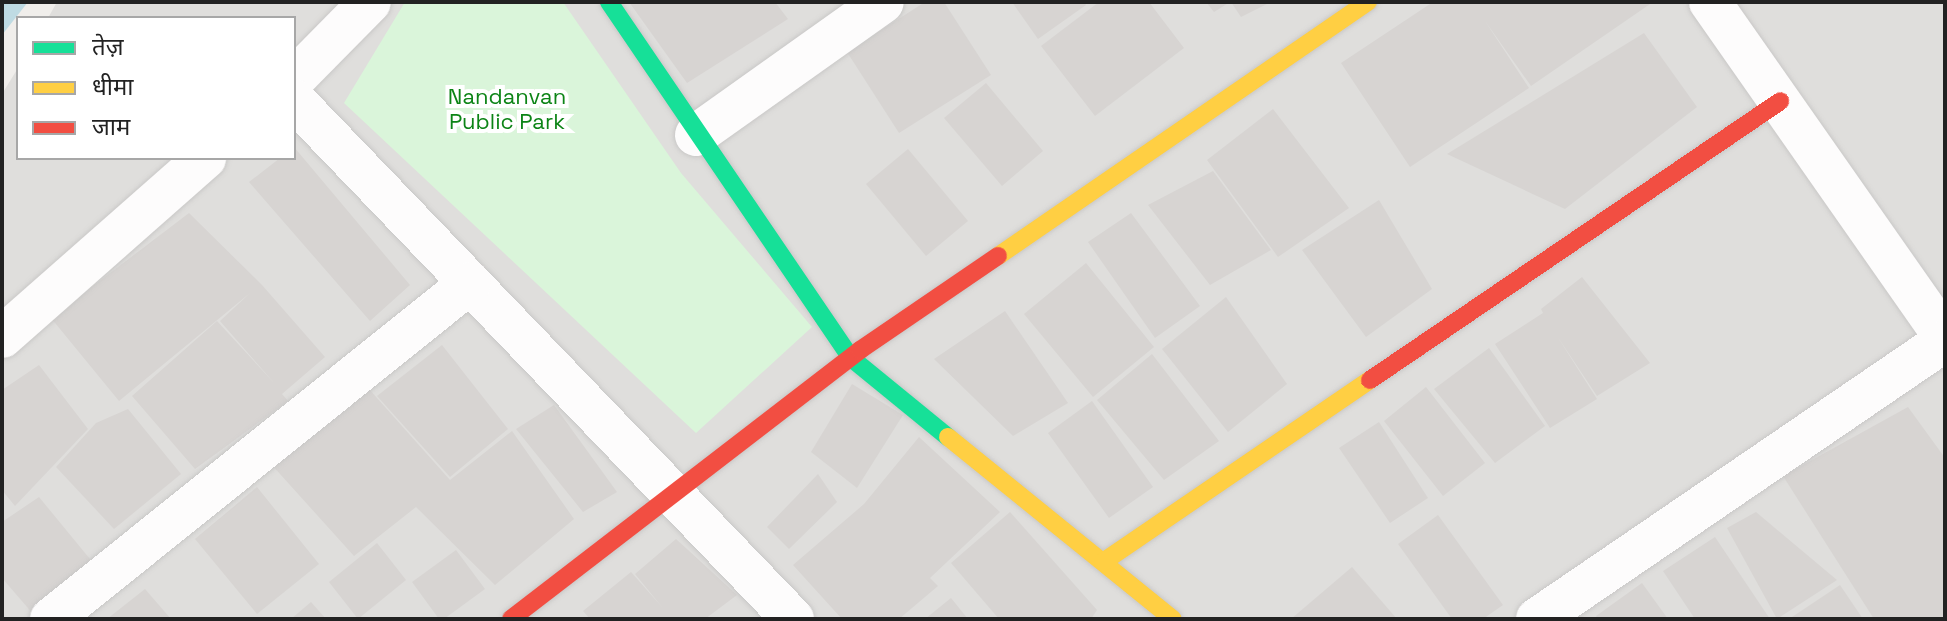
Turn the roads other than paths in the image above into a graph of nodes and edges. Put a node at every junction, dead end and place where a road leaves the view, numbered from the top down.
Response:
1 (370, 2) edge
2 (609, 2) edge
3 (883, 2) edge
4 (1710, 2) edge
5 (1346, 8) edge
6 (296, 77) edge
7 (1780, 101) junction
8 (296, 102) edge
9 (696, 135) junction
10 (203, 160) edge
11 (470, 283) junction
12 (2, 337) edge
13 (1945, 339) edge
14 (851, 358) junction
15 (673, 495) junction
16 (1103, 562) junction
17 (51, 619) edge
18 (511, 619) edge
19 (793, 619) edge
20 (1173, 619) edge
21 (1537, 619) edge

1 - 6 street
2 - 9 street
3 - 9 street
4 - 7 street
5 - 14 street
7 - 13 street
7 - 16 street
8 - 11 street
9 - 14 street
10 - 12 street
11 - 15 street
11 - 17 street
13 - 21 street
14 - 15 street
14 - 16 street
15 - 18 street
15 - 19 street
16 - 20 street

